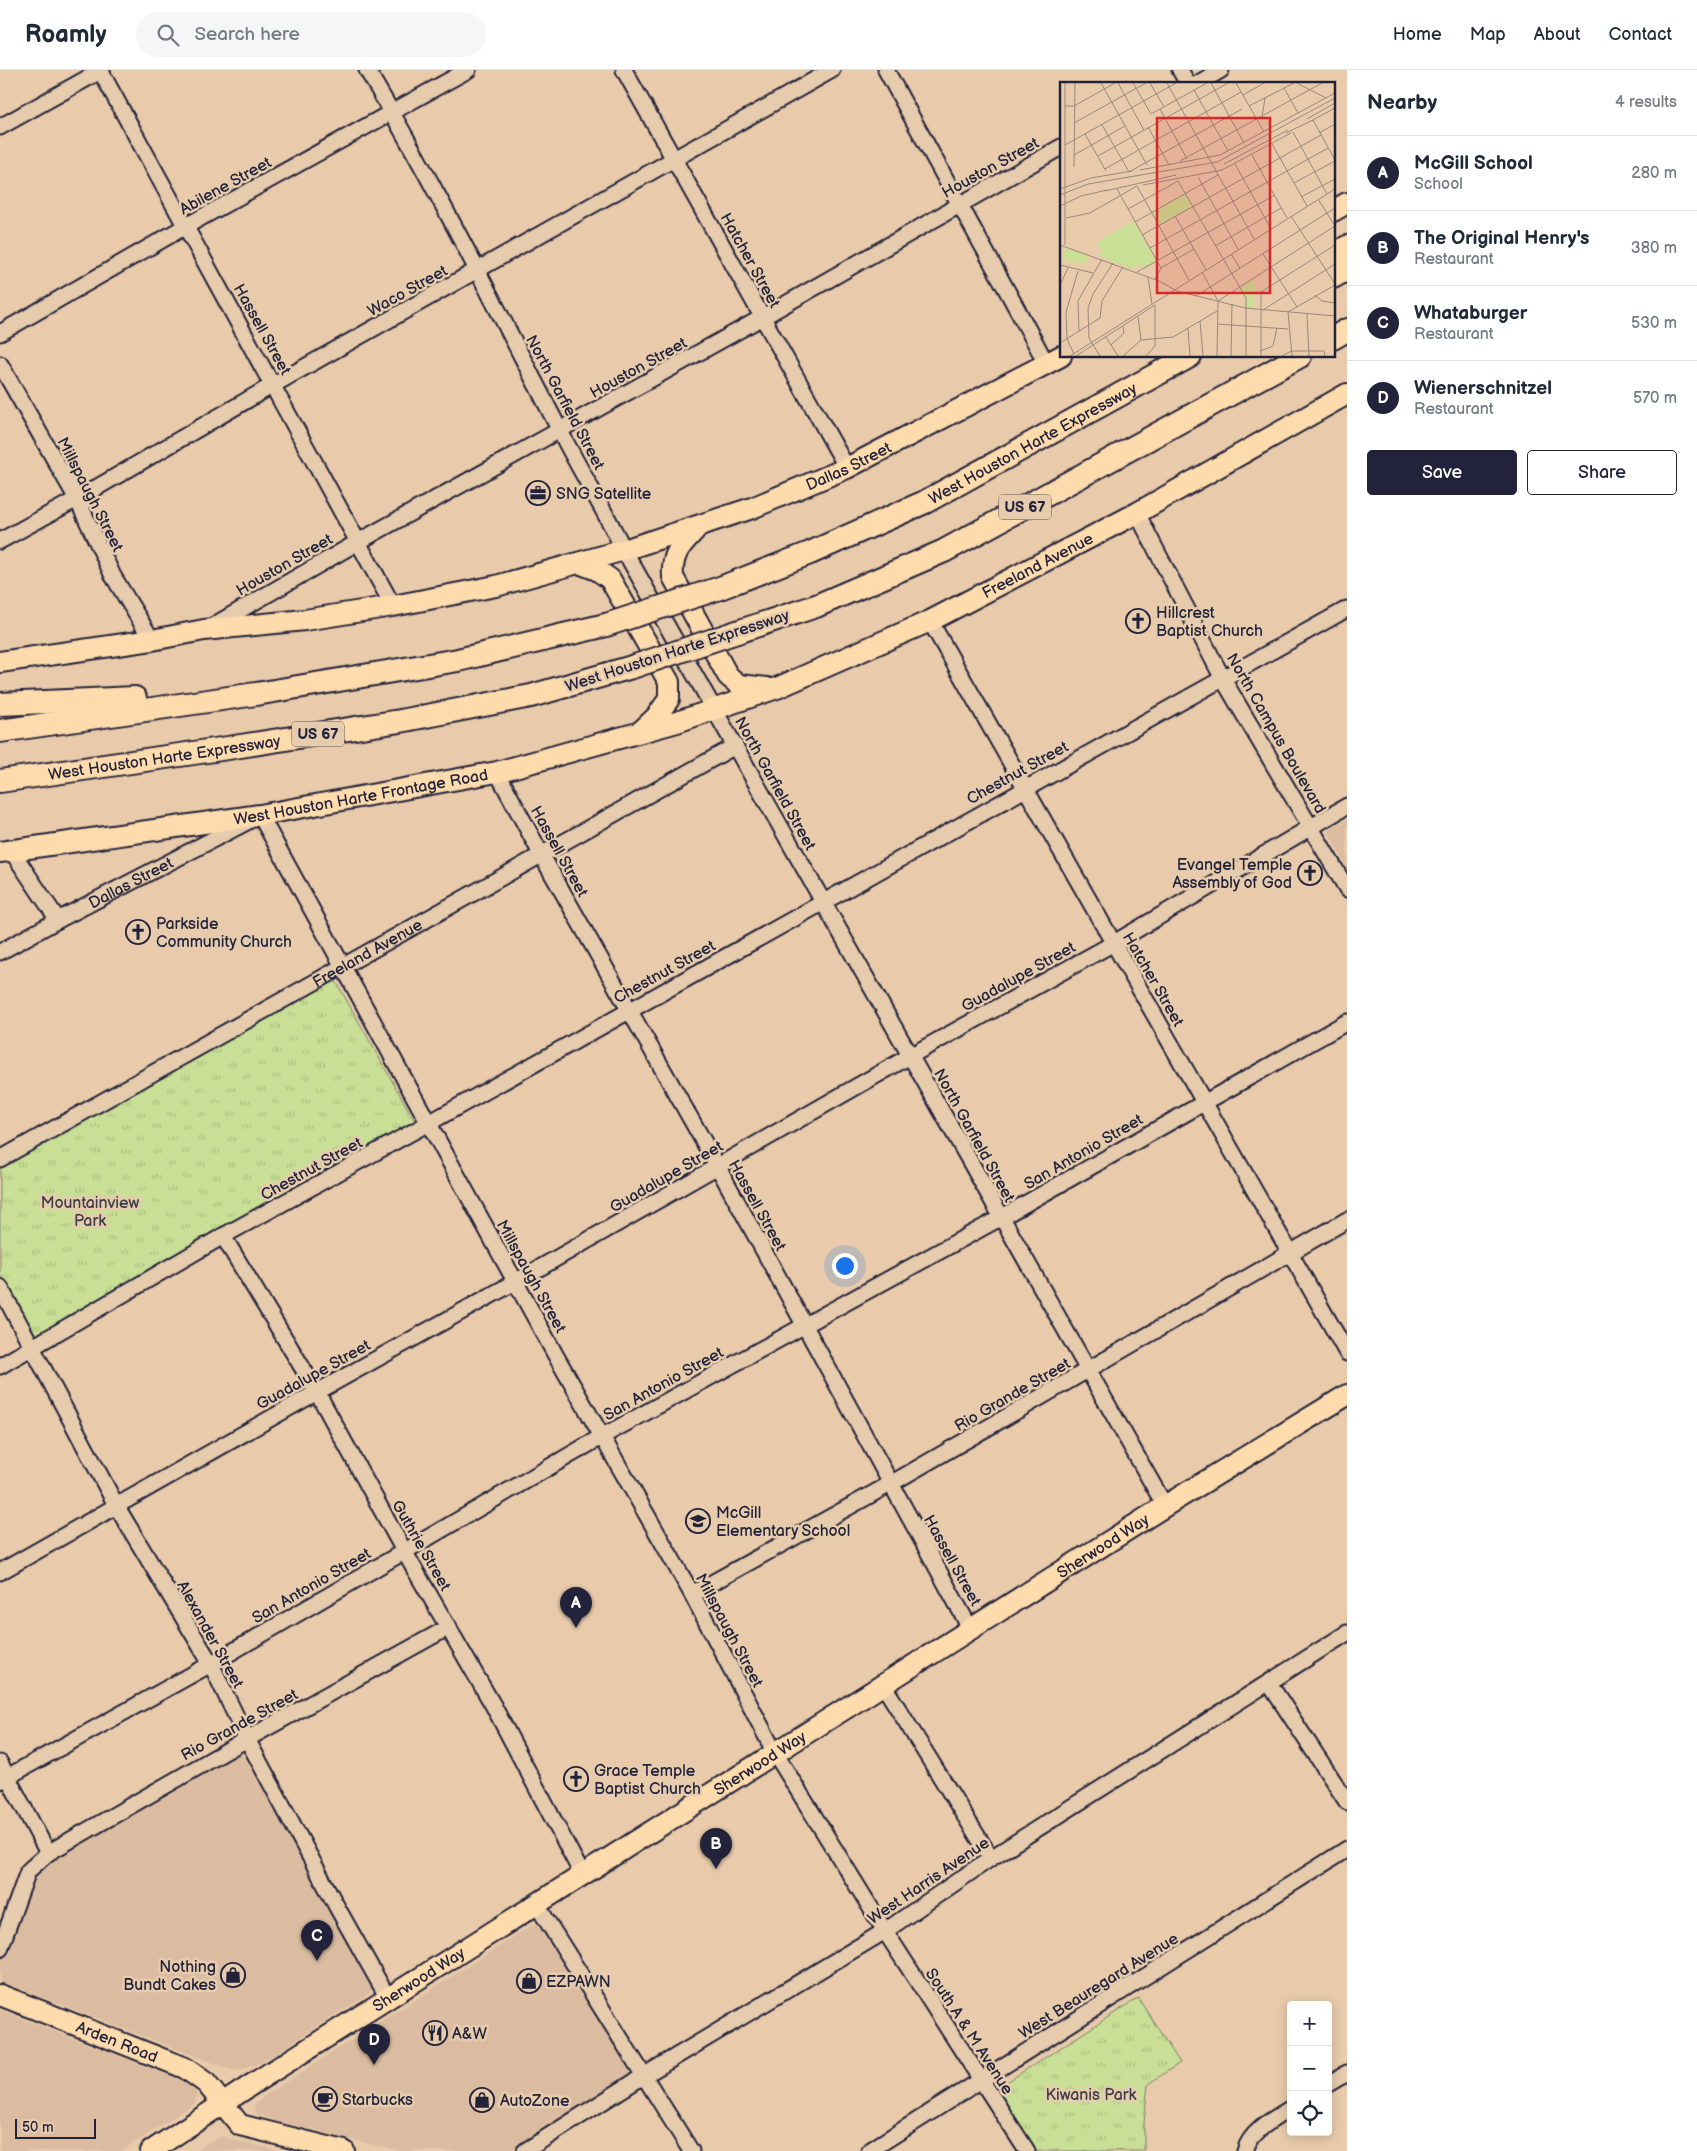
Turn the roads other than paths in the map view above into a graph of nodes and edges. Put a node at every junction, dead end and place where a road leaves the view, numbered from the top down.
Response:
1 (101, 70) edge
2 (367, 70) edge
3 (468, 70) edge
4 (624, 70) edge
5 (832, 70) edge
6 (886, 70) edge
7 (1180, 70) edge
8 (1222, 70) edge
9 (1187, 82) edge
10 (1201, 82) edge
11 (393, 113) junction
12 (0, 127) edge
13 (1060, 148) edge
14 (674, 159) junction
15 (1347, 203) edge
16 (959, 205) junction
17 (1334, 210) edge
18 (186, 226) junction
19 (1347, 247) edge
20 (1334, 254) edge
21 (478, 270) junction
22 (1347, 270) edge
23 (1334, 276) edge
24 (763, 317) junction
25 (1347, 330) edge
26 (0, 333) edge
27 (1334, 337) edge
28 (1347, 342) edge
29 (1334, 348) edge
30 (1171, 358) edge
31 (1186, 358) edge
32 (1296, 358) edge
33 (1313, 358) edge
34 (1053, 359) edge
35 (0, 364) edge
36 (273, 385) junction
37 (1347, 394) edge
38 (1201, 412) junction
39 (1085, 413) junction
40 (559, 430) junction
41 (847, 468) junction
42 (77, 499) junction
43 (1137, 514) junction
44 (698, 526) junction
45 (0, 541) edge
46 (358, 542) junction
47 (624, 550) junction
48 (579, 563) junction
49 (393, 606) junction
50 (1347, 609) edge
51 (930, 621) junction
52 (204, 630) junction
53 (152, 640) junction
54 (0, 662) edge
55 (1223, 678) junction
56 (777, 688) junction
57 (256, 694) junction
58 (0, 704) edge
59 (714, 709) junction
60 (0, 731) edge
61 (640, 732) junction
62 (735, 746) junction
63 (228, 748) junction
64 (498, 772) junction
65 (0, 781) edge
66 (1025, 788) junction
67 (0, 794) edge
68 (1347, 806) edge
69 (260, 815) junction
70 (1311, 826) junction
71 (6, 851) edge
72 (541, 854) junction
73 (1347, 889) edge
74 (823, 902) junction
75 (58, 920) junction
76 (1114, 944) junction
77 (0, 952) edge
78 (341, 966) junction
79 (630, 1010) junction
80 (1347, 1022) edge
81 (910, 1056) junction
82 (1204, 1102) junction
83 (427, 1124) junction
84 (0, 1159) edge
85 (718, 1167) junction
86 (1002, 1217) junction
87 (1347, 1220) edge
88 (223, 1236) junction
89 (1289, 1252) junction
90 (515, 1282) junction
91 (0, 1287) edge
92 (805, 1325) junction
93 (32, 1347) junction
94 (1347, 1354) edge
95 (0, 1366) edge
96 (1088, 1371) junction
97 (317, 1392) junction
98 (1347, 1396) edge
99 (601, 1437) junction
100 (892, 1483) junction
101 (1165, 1506) junction
102 (117, 1507) junction
103 (404, 1551) junction
104 (0, 1572) edge
105 (692, 1594) junction
106 (449, 1627) junction
107 (971, 1630) junction
108 (1347, 1633) edge
109 (211, 1664) junction
110 (1269, 1683) junction
111 (884, 1686) junction
112 (246, 1739) junction
113 (775, 1753) junction
114 (0, 1763) edge
115 (4, 1779) edge
116 (1347, 1802) edge
117 (1347, 1849) edge
118 (48, 1853) junction
119 (991, 1858) junction
120 (583, 1876) junction
121 (537, 1905) junction
122 (885, 1931) junction
123 (0, 1949) edge
124 (0, 1995) edge
125 (388, 1998) junction
126 (1347, 2073) edge
127 (644, 2075) junction
128 (981, 2080) junction
129 (1332, 2082) edge
130 (222, 2104) junction
131 (1287, 2111) edge
132 (151, 2151) edge
133 (344, 2151) edge
134 (525, 2151) edge
135 (691, 2151) edge
136 (869, 2151) edge
137 (1027, 2151) edge
138 (1245, 2151) edge

1 - 12 street
1 - 18 street, Hassell Street
2 - 11 street, North Garfield Street
3 - 11 street, Abilene Street
4 - 14 street, Hatcher Street
5 - 14 street, Waco Street
6 - 16 street
7 - 9 street
8 - 10 street
11 - 18 street, Abilene Street
11 - 21 street, North Garfield Street
13 - 16 street, Houston Street
14 - 21 street, Waco Street
14 - 24 street, Hatcher Street
15 - 17 main road
16 - 24 street, Houston Street
16 - 34 street
18 - 26 street, Abilene Street
18 - 36 street, Hassell Street
19 - 20 highway
21 - 36 street, Waco Street
21 - 40 street, North Garfield Street
22 - 23 highway
24 - 40 street, Houston Street
24 - 41 street, Hatcher Street
25 - 27 highway
28 - 29 highway
30 - 39 highway
31 - 39 highway, West Houston Harte Expressway
32 - 38 highway, West Houston Harte Expressway / US 67
33 - 38 highway
34 - 41 main road, Dallas Street
35 - 42 street, Millspaugh Street
36 - 42 street, Waco Street
36 - 46 street, Hassell Street
37 - 43 main road, Freeland Avenue
38 - 63 highway, West Houston Harte Expressway / US 67, bridge
39 - 57 highway, West Houston Harte Expressway, bridge
40 - 46 street, Houston Street
40 - 47 street, North Garfield Street
41 - 44 main road, Dallas Street
42 - 45 street, Waco Street
42 - 53 street, Millspaugh Street
43 - 51 main road, Freeland Avenue
43 - 55 street, North Campus Boulevard
44 - 47 main road, Dallas Street
44 - 56 main road
46 - 49 street, Hassell Street
46 - 52 street, Houston Street
47 - 48 main road
47 - 59 street, North Garfield Street
48 - 49 main road
48 - 61 main road
49 - 52 main road
50 - 55 street, Chestnut Street
51 - 56 main road, Freeland Avenue
51 - 66 street, Hatcher Street
52 - 53 main road
53 - 54 main road
55 - 66 street, Chestnut Street
55 - 70 street, North Campus Boulevard
56 - 59 main road, Freeland Avenue
57 - 58 highway
57 - 60 highway, West Houston Harte Expressway
59 - 61 main road, West Houston Harte Frontage Road
59 - 62 street, North Garfield Street
61 - 64 main road, West Houston Harte Frontage Road
62 - 72 street, Freeland Avenue
62 - 74 street, North Garfield Street
63 - 65 highway, West Houston Harte Expressway / US 67
63 - 67 highway
64 - 69 main road, West Houston Harte Frontage Road
64 - 72 street, Hassell Street
66 - 74 street, Chestnut Street
66 - 76 street, Hatcher Street
68 - 70 street, Guadalupe Street
69 - 71 main road, West Houston Harte Frontage Road
69 - 75 street, Dallas Street
69 - 78 street, Millspaugh Street
70 - 73 street, North Campus Boulevard
70 - 76 street, Guadalupe Street
71 - 75 street
72 - 78 street, Freeland Avenue
72 - 79 street, Hassell Street
74 - 79 street, Chestnut Street
74 - 81 street, North Garfield Street
75 - 77 street, Dallas Street
76 - 81 street, Guadalupe Street
76 - 82 street, Hatcher Street
78 - 83 street, Millspaugh Street
78 - 84 street, Freeland Avenue
79 - 83 street, Chestnut Street
79 - 85 street, Hassell Street
80 - 82 street, San Antonio Street
81 - 85 street, Guadalupe Street
81 - 86 street, North Garfield Street
82 - 86 street, San Antonio Street
82 - 89 street, Hatcher Street
83 - 88 street, Chestnut Street
83 - 90 street, Millspaugh Street
85 - 90 street, Guadalupe Street
85 - 92 street, Hassell Street
86 - 92 street, San Antonio Street
86 - 96 street, North Garfield Street
87 - 89 street, Rio Grande Street
88 - 93 street, Chestnut Street
88 - 97 street, Guthrie Street
89 - 94 street, Hatcher Street
89 - 96 street, Rio Grande Street
90 - 97 street, Guadalupe Street
90 - 99 street, Millspaugh Street
91 - 93 street, Alexander Street
92 - 99 street, San Antonio Street
92 - 100 street, Hassell Street
93 - 95 street, Chestnut Street
93 - 102 street, Alexander Street
96 - 100 street, Rio Grande Street
96 - 101 street, North Garfield Street
97 - 102 street, Guadalupe Street
97 - 103 street, Guthrie Street
98 - 101 main road, Sherwood Way
99 - 103 street, San Antonio Street
99 - 105 street, Millspaugh Street
100 - 105 street, Rio Grande Street
100 - 107 street, Hassell Street
101 - 107 main road, Sherwood Way
102 - 104 street, Guadalupe Street
102 - 109 street, Alexander Street
103 - 106 street, Guthrie Street
103 - 109 street, San Antonio Street
105 - 113 street, Millspaugh Street
106 - 112 street, Rio Grande Street
106 - 120 street, Guthrie Street
107 - 111 main road, Sherwood Way
108 - 110 street, West Harris Avenue
109 - 112 street, Alexander Street
109 - 115 street, San Antonio Street
110 - 116 street
110 - 119 street, West Harris Avenue
111 - 113 main road, Sherwood Way
111 - 119 street
112 - 118 street, Rio Grande Street
112 - 125 street, Alexander Street
113 - 120 main road, Sherwood Way
113 - 122 street, Millspaugh Street
114 - 115 street
115 - 118 street
117 - 128 street, West Beauregard Avenue
118 - 123 street, Rio Grande Street
119 - 122 street, West Harris Avenue
120 - 121 main road, Sherwood Way
121 - 125 main road, Sherwood Way
121 - 127 street
122 - 127 street, West Harris Avenue
122 - 128 street, South A & M Avenue
124 - 130 main road, Arden Road
125 - 130 main road, Sherwood Way
126 - 129 street
127 - 134 street, West Harris Avenue
127 - 135 street
128 - 136 street, West Beauregard Avenue
128 - 137 street, South A & M Avenue
130 - 132 main road, Sherwood Way
130 - 133 main road, Arden Road
131 - 138 street

